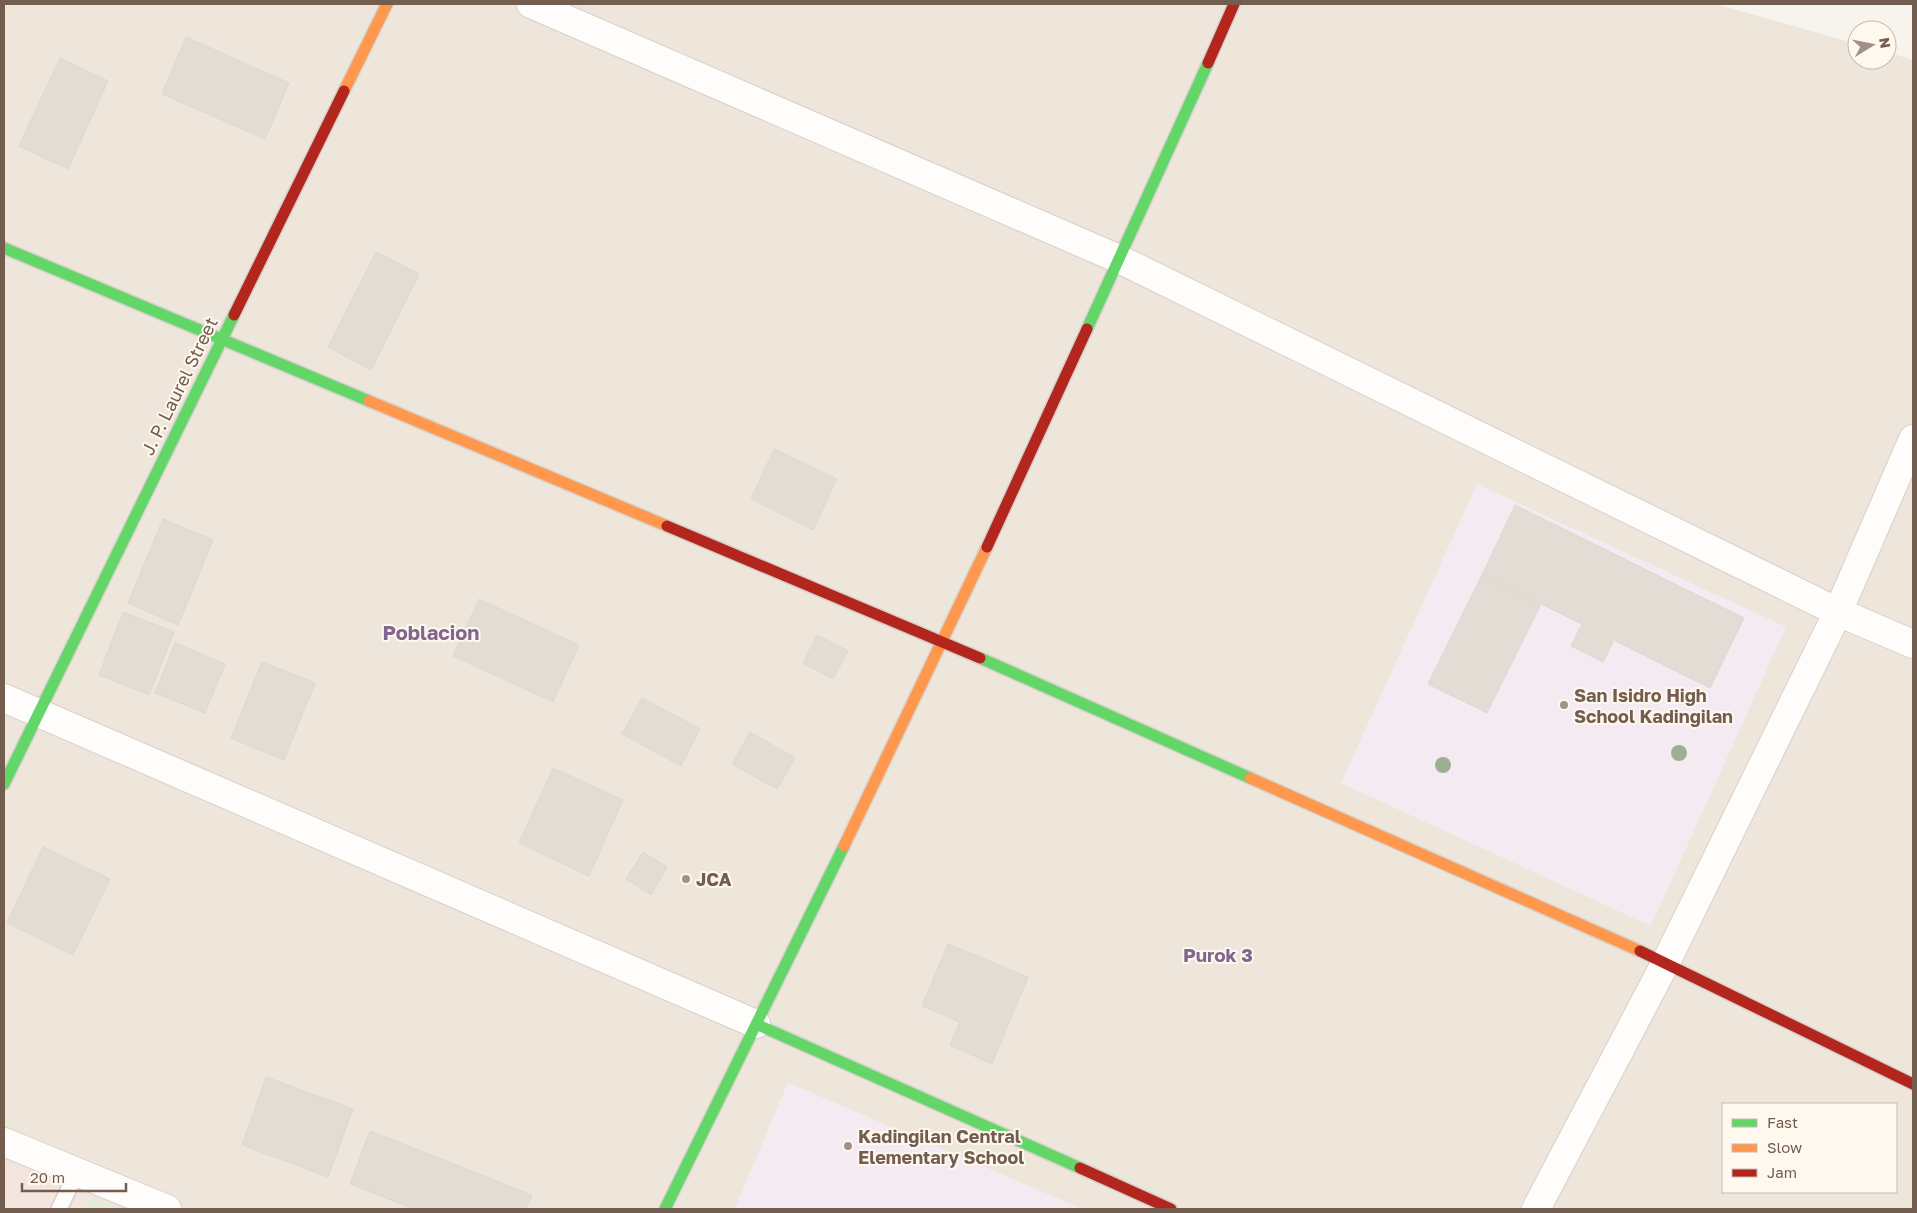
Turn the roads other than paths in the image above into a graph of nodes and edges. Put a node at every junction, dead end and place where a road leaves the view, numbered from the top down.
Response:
1 (387, 4) edge
2 (531, 4) edge
3 (1234, 4) edge
4 (4, 248) edge
5 (1120, 259) junction
6 (222, 339) junction
7 (1913, 440) edge
8 (1838, 612) junction
9 (942, 641) junction
10 (1913, 644) edge
11 (4, 698) edge
12 (38, 712) junction
13 (4, 784) edge
14 (1666, 962) junction
15 (756, 1024) junction
16 (1913, 1084) edge
17 (4, 1142) edge
18 (77, 1172) junction
19 (58, 1209) edge
20 (167, 1209) edge
21 (665, 1209) edge
22 (1171, 1209) edge
23 (1536, 1209) edge

1 - 6 street, J. P. Laurel Street
2 - 5 street
3 - 5 street
4 - 6 street
5 - 8 street
5 - 9 street
6 - 9 street
6 - 12 street, J. P. Laurel Street
7 - 8 street
8 - 10 street
8 - 14 street
9 - 14 street
9 - 15 street
11 - 12 street
12 - 13 street, J. P. Laurel Street
12 - 15 street
14 - 16 street
14 - 23 street
15 - 21 street
15 - 22 street
17 - 18 street
18 - 19 lane
18 - 20 street

